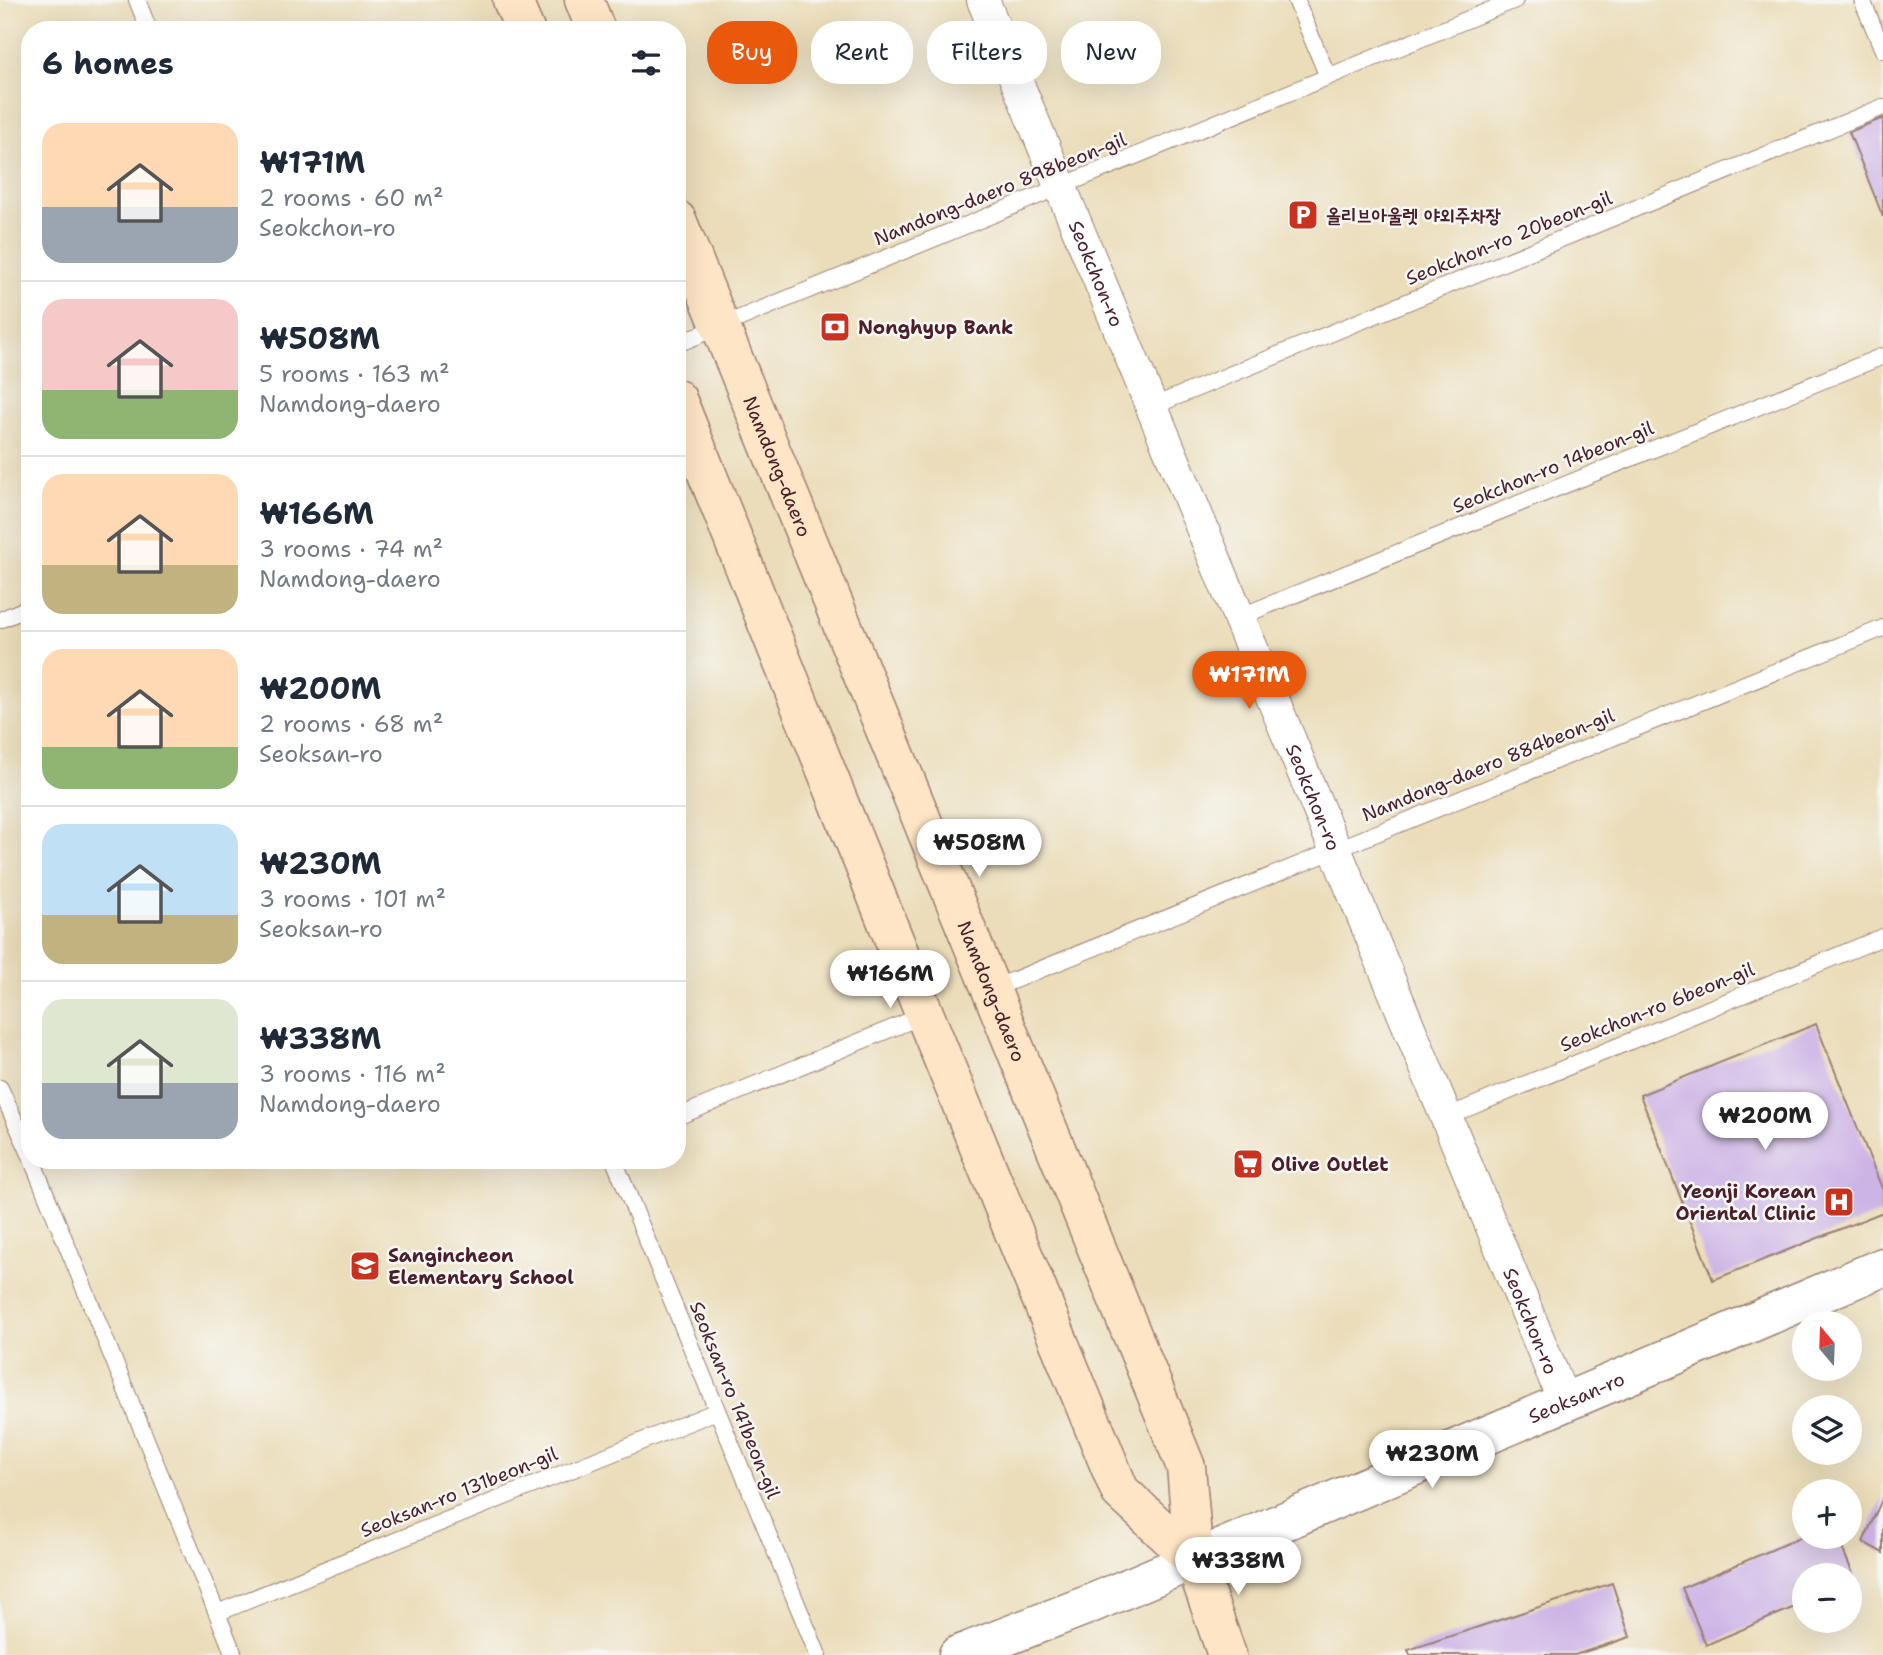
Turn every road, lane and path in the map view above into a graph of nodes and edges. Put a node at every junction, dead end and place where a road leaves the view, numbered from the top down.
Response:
1 (137, 0) edge
2 (512, 0) edge
3 (584, 0) edge
4 (983, 0) edge
5 (1296, 0) edge
6 (1516, 0) edge
7 (1862, 0) edge
8 (145, 21) edge
9 (521, 21) edge
10 (592, 21) edge
11 (1883, 50) edge
12 (1328, 77) junction
13 (1883, 107) edge
14 (1060, 187) junction
15 (686, 241) edge
16 (722, 325) junction
17 (686, 340) edge
18 (1883, 356) edge
19 (1152, 407) junction
20 (686, 421) edge
21 (21, 611) edge
22 (1239, 617) junction
23 (0, 620) edge
24 (1883, 628) edge
25 (1335, 849) junction
26 (1883, 937) edge
27 (992, 989) junction
28 (924, 1015) junction
29 (0, 1088) edge
30 (686, 1113) edge
31 (1446, 1117) junction
32 (21, 1134) edge
33 (36, 1169) edge
34 (618, 1169) edge
35 (1883, 1267) edge
36 (1564, 1401) junction
37 (717, 1411) junction
38 (1194, 1560) junction
39 (217, 1613) junction
40 (234, 1655) edge
41 (818, 1655) edge
42 (958, 1655) edge
43 (1227, 1655) edge

1 - 8 lane
2 - 9 main road
3 - 10 main road
4 - 14 street, Seokchon-ro
5 - 12 lane
6 - 12 lane, Namdong-daero 898beon-gil
7 - 11 lane
12 - 14 lane, Namdong-daero 898beon-gil
13 - 19 lane, Seokchon-ro 20beon-gil
14 - 16 lane, Namdong-daero 898beon-gil
14 - 19 street, Seokchon-ro
15 - 16 main road, Namdong-daero
16 - 17 lane, Namdong-daero 898beon-gil
16 - 27 main road, Namdong-daero
18 - 22 lane, Seokchon-ro 14beon-gil
19 - 22 street, Seokchon-ro
20 - 28 main road
21 - 23 lane
22 - 25 street, Seokchon-ro
24 - 25 lane, Namdong-daero 884beon-gil
25 - 27 lane, Namdong-daero 884beon-gil
25 - 31 street, Seokchon-ro
26 - 31 lane, Seokchon-ro 6beon-gil
27 - 38 main road, Namdong-daero
28 - 30 lane
28 - 38 main road
29 - 32 lane
31 - 36 street, Seokchon-ro
33 - 39 lane
34 - 37 lane, Seoksan-ro 141beon-gil
35 - 36 street, Seoksan-ro
36 - 38 street, Seoksan-ro
37 - 39 lane, Seoksan-ro 131beon-gil
37 - 41 lane, Seoksan-ro 141beon-gil
38 - 42 street, Seoksan-ro
38 - 43 main road, Namdong-daero
39 - 40 lane

